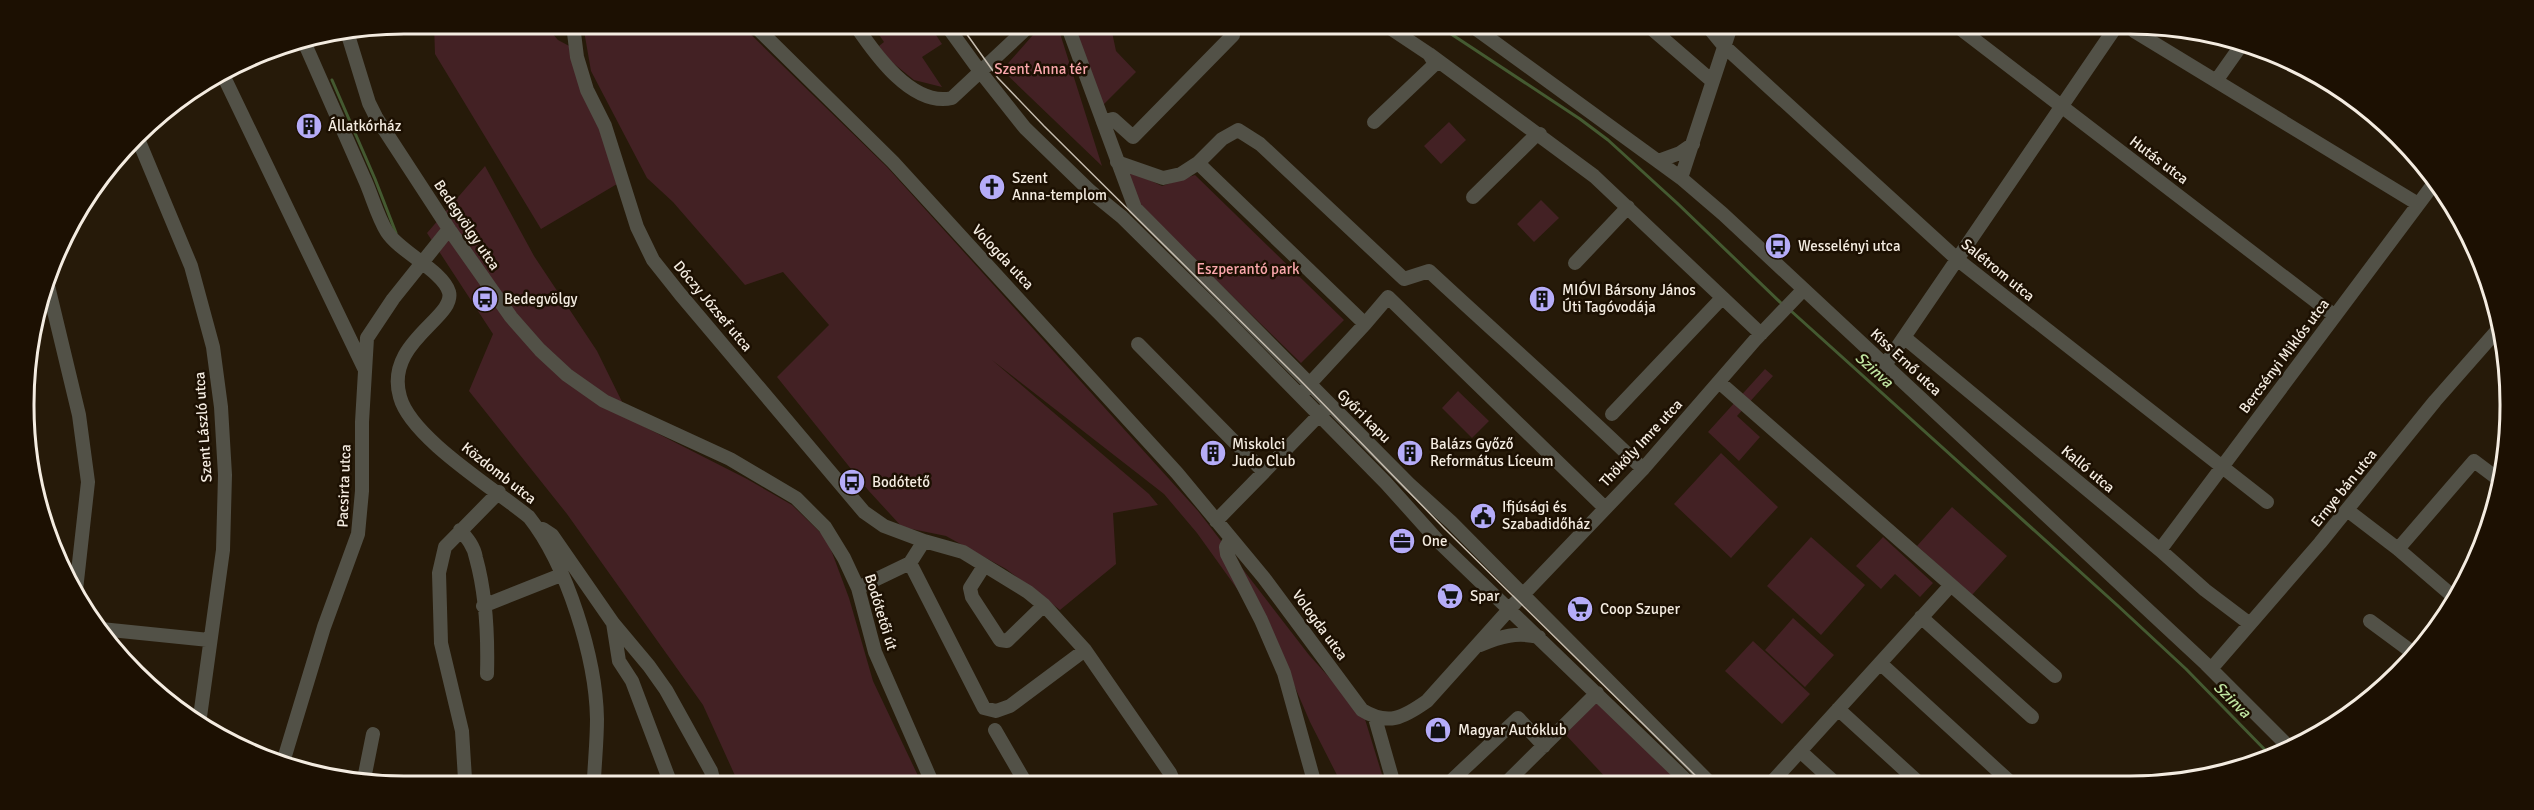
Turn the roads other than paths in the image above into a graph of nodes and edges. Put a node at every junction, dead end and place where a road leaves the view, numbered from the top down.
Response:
1 (574, 34) edge
2 (762, 34) edge
3 (862, 34) edge
4 (953, 34) edge
5 (1020, 34) edge
6 (1071, 34) edge
7 (1233, 34) edge
8 (1399, 34) edge
9 (1483, 34) edge
10 (1658, 34) edge
11 (1714, 34) edge
12 (1728, 34) edge
13 (1967, 34) edge
14 (2111, 34) edge
15 (2140, 34) edge
16 (349, 39) edge
17 (1724, 46) junction
18 (307, 48) edge
19 (2237, 51) edge
20 (1429, 54) junction
21 (979, 70) junction
22 (226, 81) edge
23 (1712, 81) junction
24 (2216, 81) junction
25 (2061, 106) junction
26 (1102, 122) junction
27 (1374, 122) dead end
28 (1540, 134) junction
29 (1693, 144) junction
30 (141, 145) edge
31 (1658, 161) junction
32 (1117, 162) junction
33 (1198, 163) junction
34 (1681, 178) junction
35 (2430, 189) edge
36 (1473, 197) dead end
37 (2418, 204) junction
38 (1628, 207) junction
39 (449, 229) junction
40 (1958, 260) junction
41 (422, 263) junction
42 (1575, 263) dead end
43 (1404, 279) junction
44 (1799, 295) junction
45 (51, 297) edge
46 (1388, 297) junction
47 (1722, 298) junction
48 (2335, 316) junction
49 (1365, 324) junction
50 (1761, 334) junction
51 (2492, 336) edge
52 (1905, 338) junction
53 (1138, 344) dead end
54 (1886, 365) junction
55 (365, 370) junction
56 (1719, 382) junction
57 (1304, 390) junction
58 (604, 401) joint
59 (1324, 410) junction
60 (1612, 414) dead end
61 (2222, 467) junction
62 (1643, 469) junction
63 (1264, 472) junction
64 (2492, 475) edge
65 (499, 492) junction
66 (2267, 502) dead end
67 (1604, 507) junction
68 (2347, 510) junction
69 (1216, 521) junction
70 (538, 528) junction
71 (460, 530) junction
72 (1231, 538) junction
73 (924, 541) junction
74 (2397, 549) junction
75 (2160, 550) junction
76 (910, 563) junction
77 (984, 566) junction
78 (561, 575) junction
79 (77, 577) edge
80 (1951, 585) junction
81 (858, 588) junction
82 (2448, 593) edge
83 (1523, 595) junction
84 (1044, 605) junction
85 (483, 606) junction
86 (1510, 609) junction
87 (1921, 617) junction
88 (2370, 621) dead end
89 (614, 623) junction
90 (2250, 624) junction
91 (110, 630) edge
92 (1539, 637) junction
93 (209, 640) junction
94 (1479, 645) junction
95 (2408, 649) edge
96 (1085, 650) junction
97 (1880, 663) junction
98 (2211, 669) junction
99 (487, 674) dead end
100 (2055, 676) dead end
101 (1597, 693) junction
102 (1838, 709) junction
103 (200, 714) edge
104 (2032, 717) dead end
105 (1375, 718) junction
106 (996, 730) dead end
107 (373, 734) dead end
108 (2283, 741) edge
109 (1545, 746) junction
110 (1800, 751) junction
111 (285, 756) edge
112 (365, 773) edge
113 (465, 776) edge
114 (594, 776) edge
115 (668, 776) edge
116 (712, 776) edge
117 (929, 776) edge
118 (1022, 776) edge
119 (1172, 776) edge
120 (1313, 776) edge
121 (1392, 776) edge
122 (1456, 776) edge
123 (1513, 776) edge
124 (1682, 776) edge
125 (1703, 776) edge
126 (1777, 776) edge
127 (1827, 776) edge
128 (1911, 776) edge
129 (2004, 776) edge

1 - 73 street, Dóczy József utca
2 - 69 street, Vologda utca
3 - 21 street
4 - 21 street, Győri kapu
5 - 21 street
6 - 26 street
7 - 26 street
8 - 20 street
9 - 31 street, Kiss Ernő utca
10 - 23 street
11 - 17 street, Salétrom utca
12 - 17 street
13 - 25 street, Hutás utca
14 - 25 street
15 - 24 street
16 - 39 street, Bedegvölgy utca
17 - 23 street
17 - 40 street, Salétrom utca
18 - 41 street
19 - 24 street
20 - 27 street
20 - 28 street
21 - 57 street, Győri kapu
22 - 55 street
23 - 29 street
24 - 37 street
25 - 40 street
25 - 48 street, Hutás utca
26 - 32 street
28 - 36 street
28 - 38 street
29 - 31 street
29 - 34 street
30 - 93 street, Szent László utca
31 - 34 street, Kiss Ernő utca
32 - 33 street
32 - 57 street, Győri kapu
33 - 43 street
33 - 49 street
34 - 44 street, Kiss Ernő utca
35 - 37 street, Bercsényi Miklós utca
37 - 48 street, Bercsényi Miklós utca
38 - 42 street
38 - 47 street
39 - 41 street, Pacsirta utca
39 - 58 street, Bedegvölgy utca
40 - 52 street
40 - 61 street, Salétrom utca
41 - 55 street, Pacsirta utca
41 - 65 street, Közdomb utca
43 - 46 street
43 - 62 street
44 - 50 street, Thököly Imre utca
44 - 54 street, Kiss Ernő utca
45 - 79 street
46 - 49 street
46 - 67 street
47 - 50 street
47 - 60 street
48 - 61 street, Bercsényi Miklós utca
49 - 57 street
50 - 56 street, Thököly Imre utca
51 - 68 street, Ernye bán utca
52 - 54 street
52 - 75 street, Kalló utca
53 - 63 street
54 - 98 street, Kiss Ernő utca
55 - 111 street, Pacsirta utca
56 - 62 street, Thököly Imre utca
56 - 80 street
57 - 59 street, Győri kapu
58 - 81 street, Bodótetői út
59 - 63 street, Győri kapu
59 - 83 street, Győri kapu
59 - 86 street, Győri kapu
61 - 66 street, Salétrom utca
61 - 75 street, Bercsényi Miklós utca
62 - 67 street, Thököly Imre utca
63 - 69 street
64 - 74 street
65 - 70 street, Közdomb utca
65 - 71 street
67 - 83 street, Thököly Imre utca
68 - 74 street
68 - 90 street, Ernye bán utca
69 - 72 street, Vologda utca
70 - 78 street, Közdomb utca
70 - 89 street
71 - 85 street
71 - 113 street
72 - 105 street, Vologda utca
72 - 120 street
73 - 76 street
73 - 77 street, Dóczy József utca
74 - 82 street
75 - 90 street, Kalló utca
76 - 81 street
76 - 96 street
77 - 84 street, Dóczy József utca
77 - 84 street
78 - 85 street
78 - 114 street, Közdomb utca
80 - 87 street
80 - 100 street
81 - 117 street, Bodótetői út
83 - 86 street, Thököly Imre utca
83 - 125 street, Győri kapu
84 - 96 street, Dóczy József utca
85 - 99 street
86 - 92 street, Győri kapu
86 - 94 street, Thököly Imre utca
87 - 97 street
87 - 104 street
88 - 95 street
89 - 115 street
89 - 116 street
90 - 98 street, Ernye bán utca
91 - 93 street
92 - 94 street, Thököly Imre utca
92 - 101 street, Győri kapu
93 - 103 street, Szent László utca
94 - 105 street, Thököly Imre utca
96 - 119 street, Dóczy József utca
97 - 102 street
97 - 129 street
98 - 108 street, Kiss Ernő utca
101 - 109 street
101 - 124 street, Győri kapu
102 - 110 street
102 - 128 street
105 - 121 street
106 - 118 street
107 - 112 street
109 - 122 street
109 - 123 street
110 - 126 street
110 - 127 street

